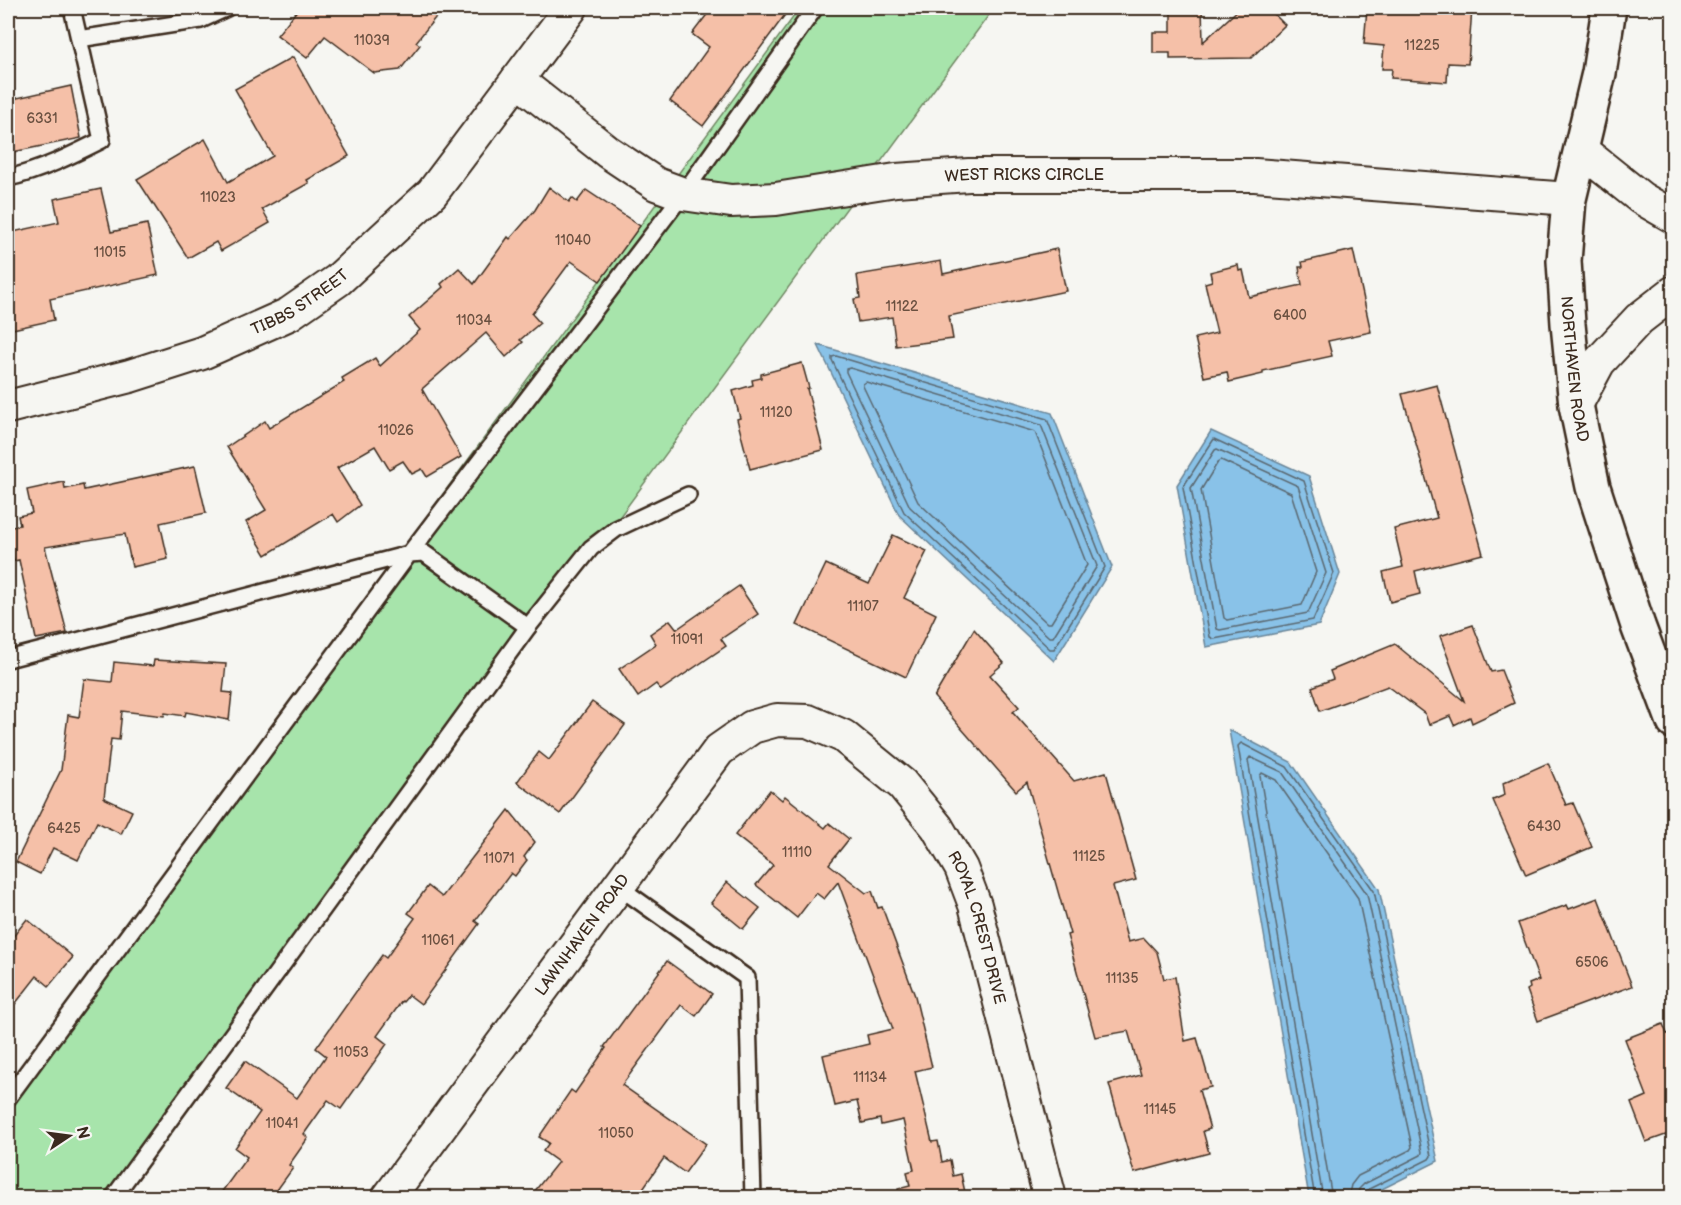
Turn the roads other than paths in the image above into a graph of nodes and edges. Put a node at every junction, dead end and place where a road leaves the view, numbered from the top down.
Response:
1 (72, 8) edge
2 (227, 8) edge
3 (571, 8) edge
4 (815, 8) edge
5 (1609, 8) edge
6 (79, 39) junction
7 (517, 80) junction
8 (1581, 150) junction
9 (8, 178) edge
10 (683, 194) junction
11 (1569, 199) junction
12 (1674, 216) edge
13 (1674, 292) edge
14 (1576, 405) junction
15 (8, 407) edge
16 (688, 495) dead end
17 (409, 554) junction
18 (528, 627) junction
19 (8, 659) edge
20 (808, 721) joint
21 (1674, 722) edge
22 (619, 887) junction
23 (8, 1098) edge
24 (113, 1197) edge
25 (388, 1197) edge
26 (753, 1197) edge
27 (1050, 1197) edge

1 - 6 lane
2 - 6 lane
3 - 7 street
4 - 10 lane
5 - 8 street, NORTHAVEN ROAD
6 - 9 lane
7 - 10 street, WEST RICKS CIRCLE
7 - 15 street, TIBBS STREET
8 - 11 street, NORTHAVEN ROAD
8 - 12 street
10 - 11 street, WEST RICKS CIRCLE
10 - 17 lane
11 - 14 street, NORTHAVEN ROAD
13 - 14 street
14 - 21 street, NORTHAVEN ROAD
16 - 18 lane
17 - 18 lane
17 - 19 lane
17 - 23 lane
18 - 24 lane
20 - 22 street, LAWNHAVEN ROAD
20 - 27 street, ROYAL CREST DRIVE
22 - 25 street, LAWNHAVEN ROAD
22 - 26 lane

